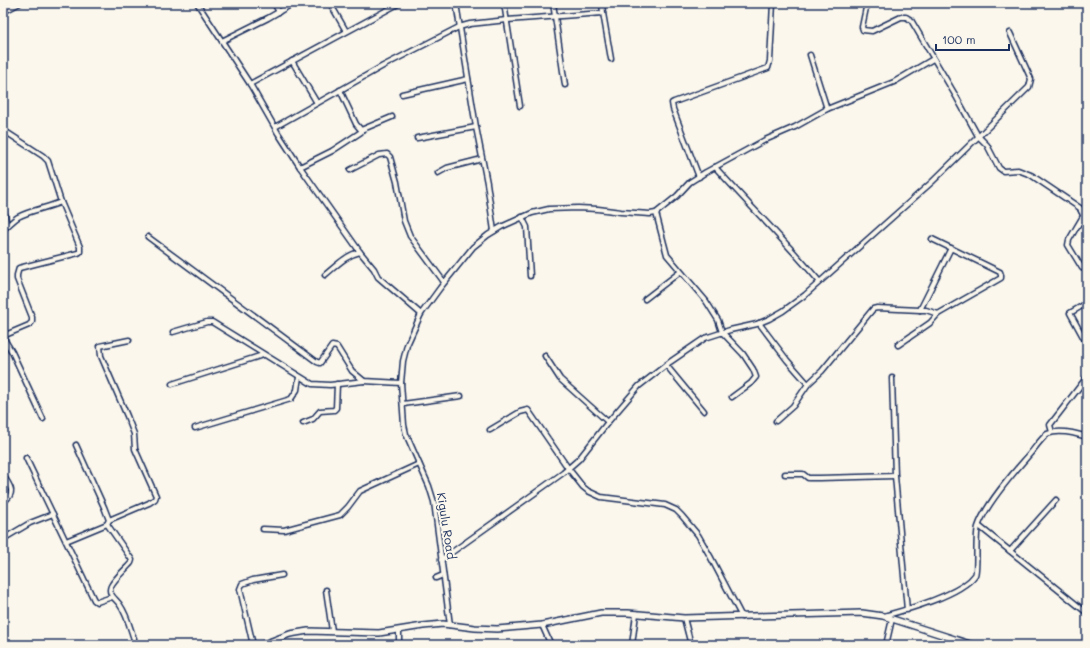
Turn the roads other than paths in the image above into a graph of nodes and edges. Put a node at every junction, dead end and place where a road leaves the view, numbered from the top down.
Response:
1 (20, 3) edge
2 (197, 3) edge
3 (274, 3) edge
4 (294, 3) edge
5 (330, 3) edge
6 (400, 3) edge
7 (456, 3) edge
8 (504, 3) edge
9 (553, 3) edge
10 (602, 3) edge
11 (773, 3) edge
12 (867, 3) edge
13 (14, 4) edge
14 (3, 12) edge
15 (279, 12) junction
16 (603, 13) junction
17 (555, 16) junction
18 (507, 20) junction
19 (460, 27) junction
20 (346, 32) junction
21 (1010, 33) dead end
22 (222, 41) junction
23 (810, 55) dead end
24 (933, 58) junction
25 (612, 59) dead end
26 (292, 61) junction
27 (468, 79) junction
28 (250, 84) junction
29 (565, 85) dead end
30 (340, 90) junction
31 (402, 94) dead end
32 (317, 103) junction
33 (520, 106) dead end
34 (827, 109) junction
35 (392, 117) dead end
36 (275, 127) junction
37 (476, 127) junction
38 (3, 130) edge
39 (361, 130) junction
40 (978, 136) junction
41 (417, 138) dead end
42 (482, 159) junction
43 (300, 167) junction
44 (715, 167) junction
45 (350, 170) dead end
46 (438, 173) dead end
47 (699, 177) junction
48 (61, 202) junction
49 (3, 203) edge
50 (1087, 207) edge
51 (656, 213) junction
52 (1082, 213) junction
53 (522, 218) junction
54 (7, 226) junction
55 (1087, 226) edge
56 (3, 230) edge
57 (494, 231) junction
58 (148, 237) dead end
59 (932, 239) dead end
60 (951, 248) junction
61 (360, 252) junction
62 (1082, 268) dead end
63 (680, 272) junction
64 (325, 275) dead end
65 (530, 276) dead end
66 (819, 281) junction
67 (444, 282) junction
68 (645, 299) dead end
69 (1087, 303) edge
70 (920, 310) junction
71 (421, 314) junction
72 (938, 314) junction
73 (759, 323) junction
74 (173, 332) dead end
75 (722, 332) junction
76 (3, 337) edge
77 (129, 340) dead end
78 (1087, 344) edge
79 (898, 345) dead end
80 (264, 355) junction
81 (545, 356) dead end
82 (666, 365) junction
83 (299, 377) junction
84 (1087, 377) edge
85 (892, 378) dead end
86 (364, 381) junction
87 (401, 383) junction
88 (172, 384) dead end
89 (337, 384) junction
90 (808, 384) junction
91 (461, 396) dead end
92 (732, 397) dead end
93 (403, 404) junction
94 (704, 411) dead end
95 (43, 419) dead end
96 (776, 421) dead end
97 (608, 422) junction
98 (303, 423) dead end
99 (195, 428) dead end
100 (490, 430) dead end
101 (1052, 432) junction
102 (1087, 436) edge
103 (76, 445) dead end
104 (26, 458) dead end
105 (419, 464) junction
106 (568, 468) junction
107 (785, 474) dead end
108 (3, 475) edge
109 (896, 476) junction
110 (1056, 500) dead end
111 (3, 502) edge
112 (53, 514) junction
113 (108, 522) junction
114 (979, 526) junction
115 (263, 529) dead end
116 (3, 539) edge
117 (66, 542) junction
118 (1010, 551) junction
119 (441, 560) junction
120 (282, 575) dead end
121 (443, 575) junction
122 (436, 578) dead end
123 (326, 590) dead end
124 (112, 597) junction
125 (907, 610) junction
126 (1087, 613) edge
127 (636, 614) junction
128 (883, 616) junction
129 (742, 617) junction
130 (684, 618) junction
131 (892, 620) junction
132 (450, 625) junction
133 (542, 625) junction
134 (398, 630) junction
135 (332, 631) junction
136 (136, 645) edge
137 (253, 645) edge
138 (261, 645) edge
139 (399, 645) edge
140 (551, 645) edge
141 (632, 645) edge
142 (691, 645) edge
143 (886, 645) edge
144 (973, 645) edge

1 - 13 street
2 - 22 street
3 - 15 street
4 - 15 street
5 - 20 street
6 - 20 street
7 - 19 street
8 - 18 street
9 - 17 street
10 - 16 street
11 - 47 street
12 - 24 street
13 - 14 street
15 - 22 street
16 - 17 street
16 - 25 street
17 - 18 street
17 - 29 street
18 - 19 street
18 - 33 street
19 - 27 street
19 - 30 street
20 - 26 street
21 - 40 street
22 - 28 street
23 - 34 street
24 - 34 street
24 - 40 street
26 - 28 street
26 - 32 street
27 - 31 street
27 - 37 street
28 - 36 street
30 - 32 street
30 - 39 street
32 - 36 street
34 - 44 street
35 - 39 street
36 - 43 street
37 - 41 street
37 - 42 street
38 - 48 street
39 - 43 street
40 - 52 street
40 - 66 street
42 - 46 street
42 - 57 street
43 - 61 street
44 - 47 street
44 - 66 street
45 - 67 street
47 - 51 street
48 - 54 street
48 - 76 street
49 - 54 street
50 - 52 street
51 - 53 street, Kigulu Road
51 - 63 street
52 - 55 street
52 - 62 street
53 - 57 street, Kigulu Road
53 - 65 street
54 - 56 street
57 - 67 street, Kigulu Road
58 - 86 street
59 - 60 street
60 - 70 street
60 - 72 street
61 - 64 street
61 - 71 street
63 - 68 street
63 - 75 street
66 - 73 street
67 - 71 street, Kigulu Road
69 - 78 street
70 - 72 street
70 - 90 street
71 - 87 street, Kigulu Road
72 - 79 street
73 - 75 street
73 - 90 street
74 - 80 street
75 - 82 street
75 - 92 street
76 - 95 street
77 - 113 street
80 - 83 street
80 - 88 street
81 - 97 street
82 - 94 street
82 - 97 street
83 - 89 street
83 - 99 street
84 - 101 street
85 - 109 street
86 - 87 street
86 - 89 street
87 - 93 street, Kigulu Road
89 - 98 street
90 - 96 street
91 - 93 street
93 - 105 street, Kigulu Road
97 - 106 street
100 - 106 street
101 - 102 street
101 - 114 street
103 - 113 street
104 - 112 street
105 - 115 street
105 - 119 street, Kigulu Road
106 - 119 street
106 - 129 street
107 - 109 street
108 - 111 street
109 - 125 street
110 - 118 street
112 - 116 street
112 - 117 street
113 - 117 street
113 - 124 street
114 - 118 street
114 - 125 street
117 - 124 street
118 - 126 street
119 - 121 street, Kigulu Road
120 - 137 street
121 - 122 street
121 - 132 street, Kigulu Road
123 - 135 street
124 - 136 street
125 - 128 street
127 - 130 street
127 - 133 street
127 - 141 street
128 - 129 street
128 - 131 street
129 - 130 street
130 - 142 street
131 - 143 street
131 - 144 street
132 - 133 street
132 - 134 street
133 - 140 street
134 - 135 street
134 - 139 street
135 - 138 street

